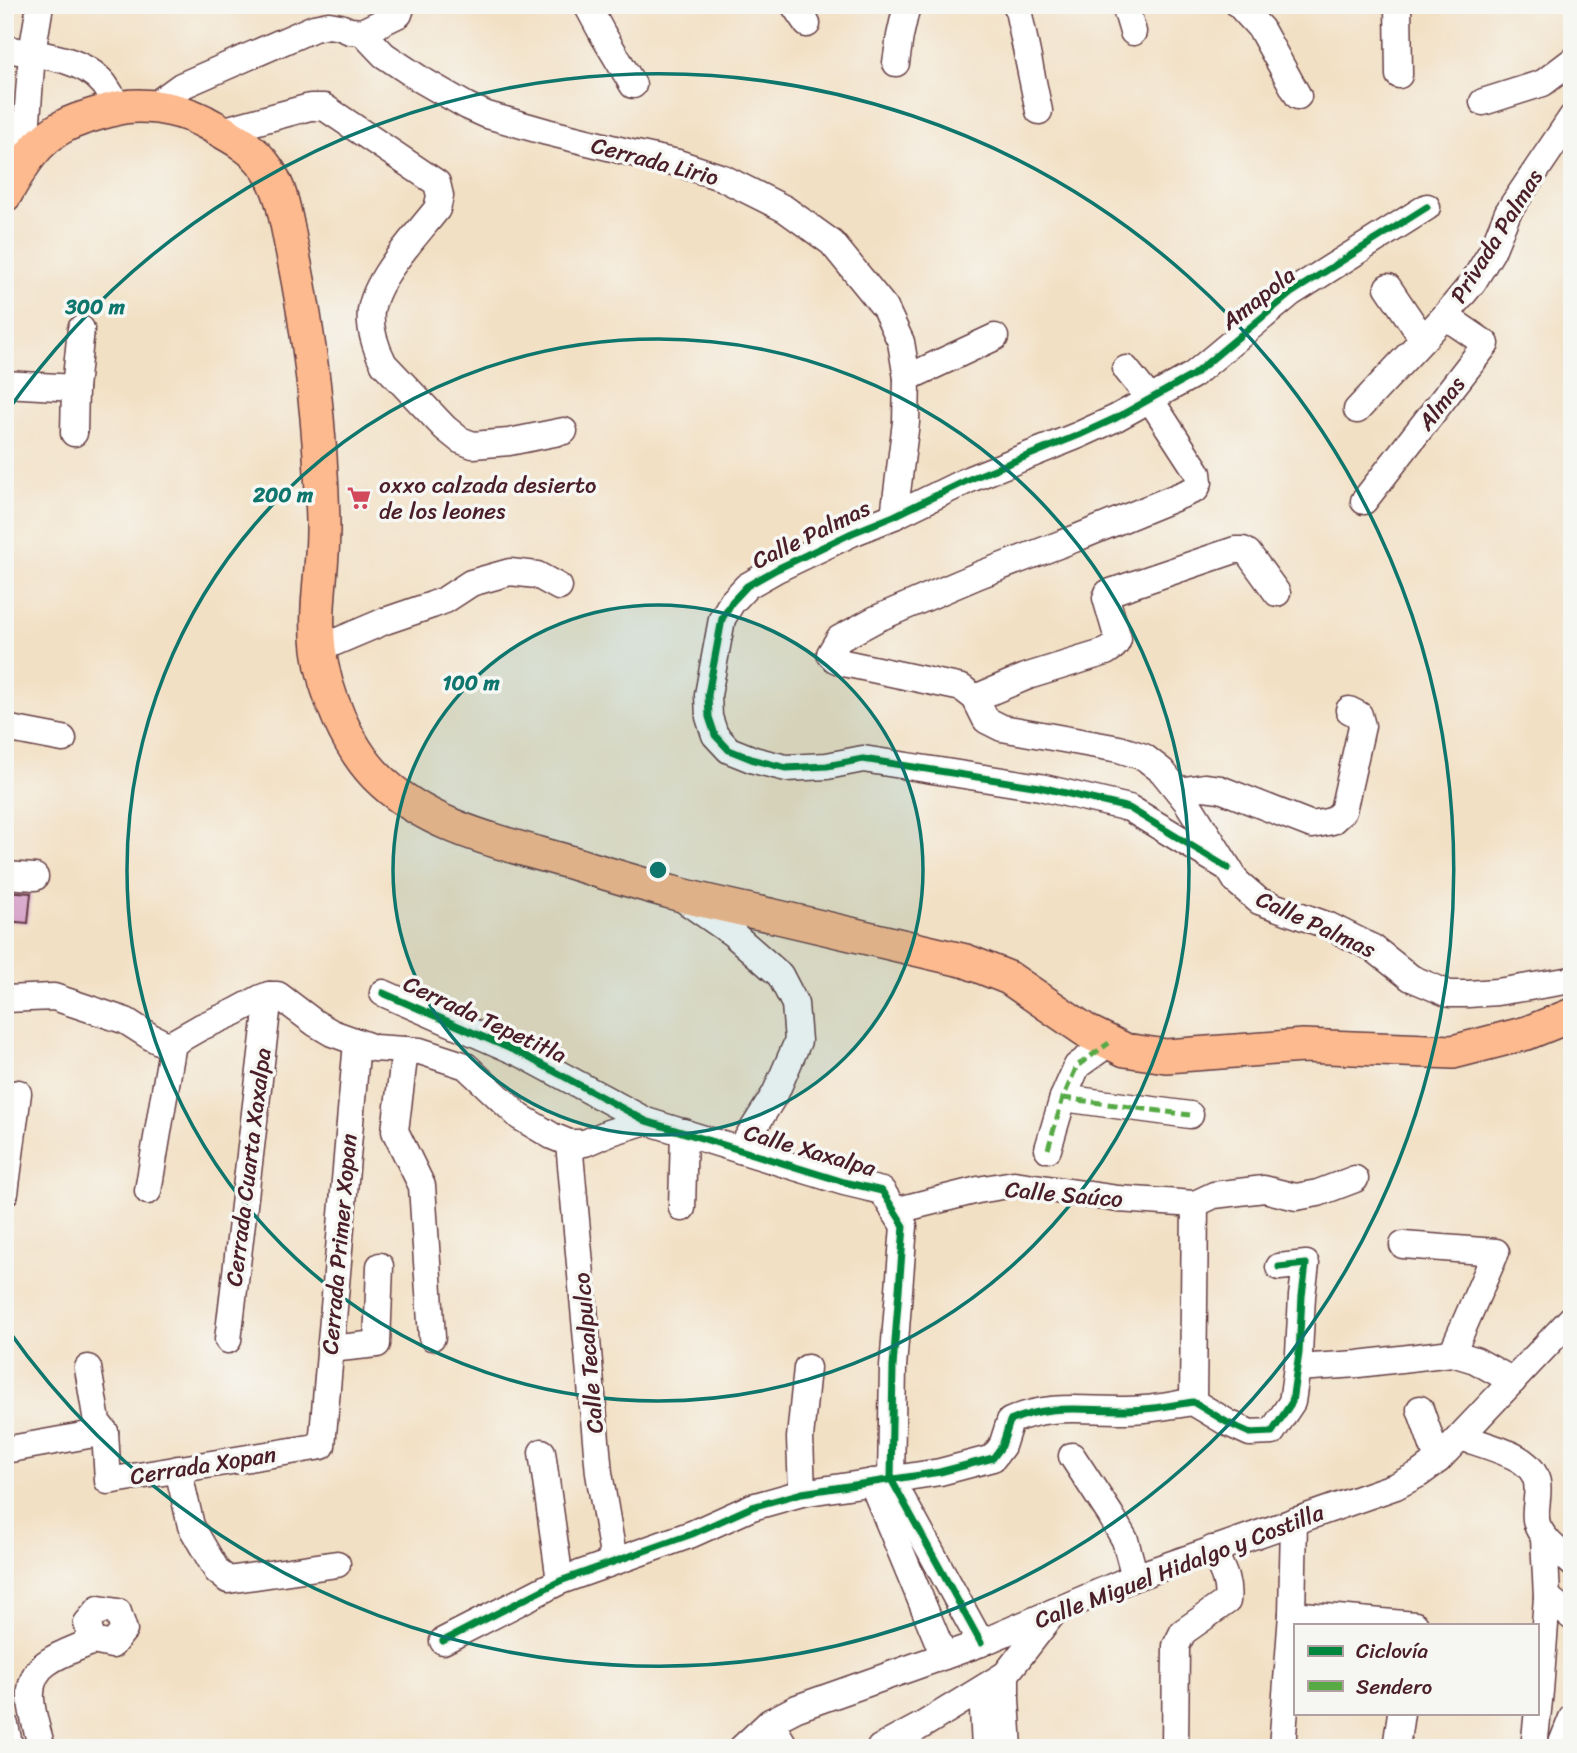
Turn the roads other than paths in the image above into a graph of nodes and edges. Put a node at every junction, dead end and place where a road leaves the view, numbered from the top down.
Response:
1 (40, 5) edge
2 (587, 5) edge
3 (907, 5) edge
4 (1017, 5) edge
5 (1125, 5) edge
6 (1239, 5) edge
7 (1398, 5) edge
8 (401, 9) edge
9 (362, 32) junction
10 (1133, 32) dead end
11 (5, 49) edge
12 (32, 53) junction
13 (1572, 61) edge
14 (896, 63) dead end
15 (1399, 75) dead end
16 (633, 85) dead end
17 (1298, 96) dead end
18 (1483, 102) dead end
19 (119, 107) junction
20 (152, 107) junction
21 (1039, 111) dead end
22 (1572, 117) edge
23 (221, 131) junction
24 (24, 161) junction
25 (5, 195) edge
26 (1427, 207) dead end
27 (1388, 287) dead end
28 (1445, 316) junction
29 (81, 329) dead end
30 (995, 337) dead end
31 (1423, 339) junction
32 (1126, 369) dead end
33 (907, 378) junction
34 (5, 384) edge
35 (75, 388) junction
36 (1150, 399) junction
37 (1357, 410) dead end
38 (564, 431) dead end
39 (74, 433) dead end
40 (1364, 501) dead end
41 (894, 516) junction
42 (559, 587) dead end
43 (1278, 593) dead end
44 (319, 649) junction
45 (975, 698) junction
46 (1349, 710) dead end
47 (5, 728) edge
48 (63, 739) dead end
49 (1179, 791) junction
50 (1228, 868) junction
51 (5, 875) edge
52 (35, 877) dead end
53 (676, 893) junction
54 (1572, 980) edge
55 (383, 993) dead end
56 (269, 995) junction
57 (5, 999) edge
58 (1572, 1015) edge
59 (357, 1042) junction
60 (1109, 1042) junction
61 (173, 1043) junction
62 (405, 1050) junction
63 (18, 1093) dead end
64 (1063, 1098) junction
65 (1190, 1115) dead end
66 (646, 1121) junction
67 (684, 1132) junction
68 (569, 1143) junction
69 (1048, 1149) dead end
70 (740, 1150) junction
71 (1355, 1179) dead end
72 (148, 1191) dead end
73 (5, 1193) edge
74 (1195, 1203) junction
75 (682, 1208) dead end
76 (894, 1211) junction
77 (1403, 1245) dead end
78 (380, 1266) dead end
79 (1279, 1267) dead end
80 (1572, 1318) edge
81 (432, 1337) dead end
82 (228, 1340) dead end
83 (330, 1349) junction
84 (1452, 1353) junction
85 (88, 1368) dead end
86 (807, 1368) dead end
87 (1297, 1368) junction
88 (1513, 1381) junction
89 (1193, 1402) junction
90 (1420, 1409) dead end
91 (105, 1432) junction
92 (1461, 1437) junction
93 (322, 1446) joint
94 (5, 1450) edge
95 (542, 1452) dead end
96 (1072, 1456) dead end
97 (1438, 1460) junction
98 (178, 1469) junction
99 (881, 1480) junction
100 (802, 1493) junction
101 (1294, 1521) junction
102 (1544, 1538) junction
103 (1212, 1549) junction
104 (614, 1561) junction
105 (1572, 1563) edge
106 (337, 1564) dead end
107 (1135, 1577) junction
108 (560, 1581) junction
109 (1547, 1597) junction
110 (1055, 1611) junction
111 (1292, 1614) junction
112 (1416, 1617) edge
113 (1572, 1617) edge
114 (93, 1641) dead end
115 (443, 1641) dead end
116 (981, 1643) junction
117 (944, 1656) junction
118 (1006, 1674) junction
119 (982, 1690) junction
120 (1538, 1710) edge
121 (1401, 1714) edge
122 (1538, 1714) edge
123 (1572, 1718) edge
124 (770, 1722) junction
125 (5, 1725) edge
126 (10, 1748) edge
127 (42, 1748) edge
128 (743, 1748) edge
129 (786, 1748) edge
130 (880, 1748) edge
131 (985, 1748) edge
132 (1009, 1748) edge
133 (1175, 1748) edge
134 (1283, 1748) edge
135 (1396, 1748) edge
136 (1534, 1748) edge
137 (1560, 1748) edge

1 - 12 street
2 - 16 street
3 - 14 street
4 - 21 street
5 - 10 street
6 - 17 street
7 - 15 street
8 - 9 street
9 - 20 street
9 - 33 street, Cerrada Lirio
11 - 12 street
12 - 19 street
12 - 24 street
13 - 18 street
19 - 20 main road
19 - 24 main road
20 - 23 main road
22 - 28 street, Privada Palmas
23 - 38 street
23 - 44 main road
24 - 25 main road
26 - 36 street, Amapola
27 - 31 street
28 - 31 street, Privada Palmas
28 - 40 street, Almas
29 - 35 street
30 - 33 street
31 - 37 street, Privada Palmas
32 - 36 street, Calle Palmas
33 - 41 street, Cerrada Lirio
34 - 35 street
35 - 39 street
36 - 41 street, Calle Palmas
36 - 45 street, Calle Palmas
41 - 50 street, Calle Palmas
42 - 44 street
43 - 45 street
44 - 53 main road
45 - 49 street, Calle Palmas
46 - 49 street
47 - 48 street
49 - 50 street, Calle Palmas
50 - 54 street, Calle Palmas
51 - 52 street
53 - 60 main road
53 - 70 street
55 - 66 street, Cerrada Tepetitla
56 - 59 street
56 - 61 street
56 - 82 street, Cerrada Cuarta Xaxalpa
57 - 61 street
58 - 60 main road
59 - 62 street
59 - 83 street, Cerrada Primer Xopan
60 - 64 street
61 - 72 street
62 - 68 street
62 - 81 street
63 - 73 street
64 - 65 street
64 - 69 street
66 - 67 street, Calle Xaxalpa
66 - 68 street
67 - 70 street, Calle Xaxalpa
67 - 75 street
68 - 104 street, Calle Tecalpulco
70 - 76 street, Calle Xaxalpa
71 - 74 street, Calle Saúco
74 - 76 street, Calle Saúco
74 - 89 street
76 - 99 street
77 - 84 street
78 - 83 street
79 - 87 street
80 - 88 street, Calle Miguel Hidalgo y Costilla
83 - 93 street, Cerrada Primer Xopan
84 - 87 street
84 - 88 street
85 - 91 street
86 - 100 street
87 - 89 street
88 - 92 street, Calle Miguel Hidalgo y Costilla
89 - 99 street
90 - 97 street
91 - 94 street
91 - 98 street, Cerrada Xopan
92 - 97 street, Calle Miguel Hidalgo y Costilla
92 - 102 street
93 - 98 street, Cerrada Xopan
95 - 108 street
96 - 107 street
97 - 101 street, Calle Miguel Hidalgo y Costilla
98 - 106 street
99 - 100 street
99 - 116 street
99 - 117 street
100 - 104 street
101 - 103 street, Calle Miguel Hidalgo y Costilla
101 - 111 street
102 - 105 street
102 - 109 street
103 - 107 street, Calle Miguel Hidalgo y Costilla
103 - 133 street
104 - 108 street
107 - 110 street, Calle Miguel Hidalgo y Costilla
108 - 115 street
109 - 113 street
109 - 120 street
110 - 116 street, Calle Miguel Hidalgo y Costilla
110 - 118 street
111 - 112 street
111 - 134 street
114 - 127 street
116 - 117 street, Calle Miguel Hidalgo y Costilla
117 - 124 street, Calle Miguel Hidalgo y Costilla
118 - 119 street
118 - 132 street
119 - 130 street
119 - 131 street
121 - 135 street
122 - 136 street
123 - 137 street
124 - 128 street, Calle Miguel Hidalgo y Costilla
124 - 129 street
125 - 126 street

